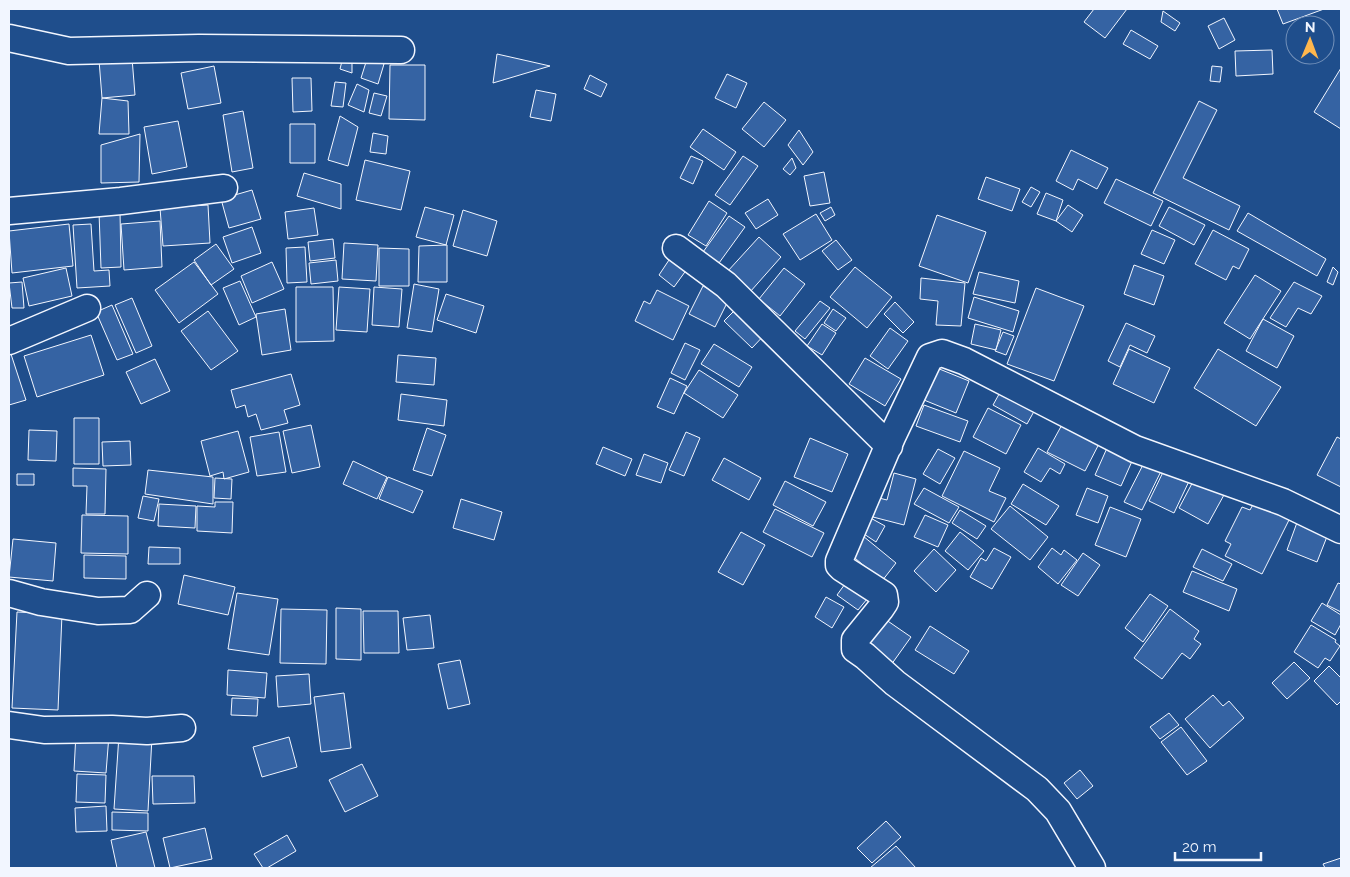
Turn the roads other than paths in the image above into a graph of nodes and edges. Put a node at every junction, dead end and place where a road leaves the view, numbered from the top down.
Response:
1 (9, 38) edge
2 (401, 50) dead end
3 (224, 188) dead end
4 (9, 211) edge
5 (676, 248) dead end
6 (87, 308) dead end
7 (9, 341) edge
8 (889, 446) junction
9 (1341, 530) edge
10 (9, 593) edge
11 (147, 595) dead end
12 (9, 725) edge
13 (182, 728) dead end
14 (1092, 868) edge

1 - 2 street
3 - 4 street
5 - 8 street
6 - 7 street
8 - 9 street
8 - 14 street
10 - 11 street
12 - 13 street

